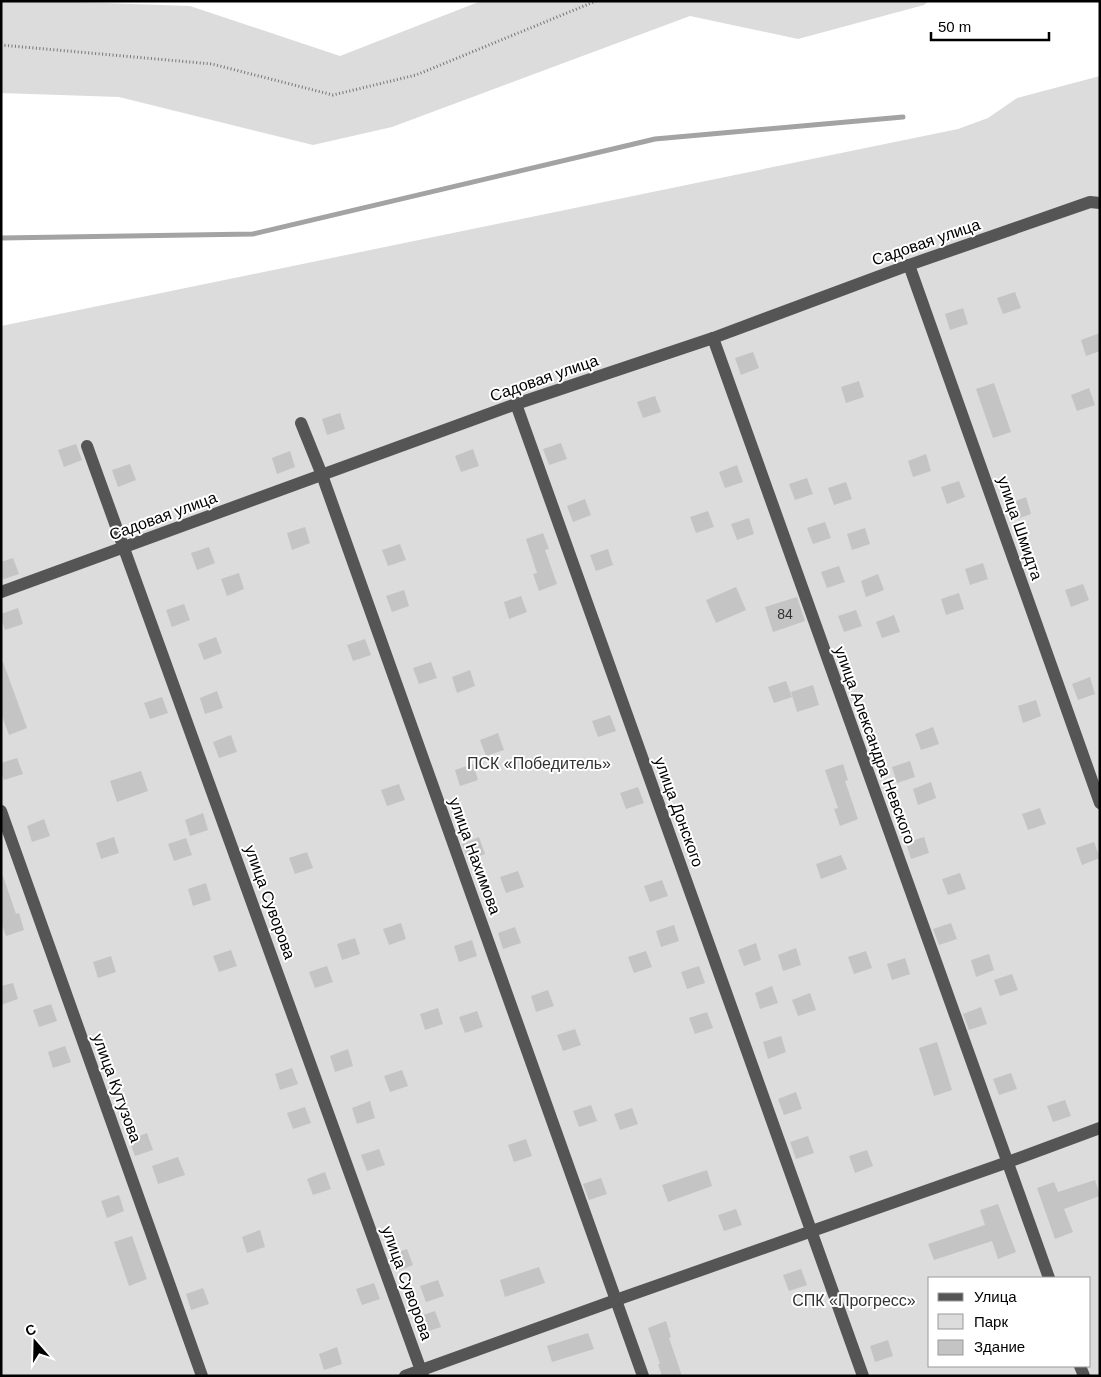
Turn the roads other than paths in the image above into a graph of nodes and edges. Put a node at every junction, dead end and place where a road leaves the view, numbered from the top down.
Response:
1 (1100, 203) edge
2 (910, 264) junction
3 (713, 338) junction
4 (516, 404) junction
5 (301, 423) dead end
6 (87, 446) dead end
7 (322, 475) junction
8 (125, 548) junction
9 (1, 592) edge
10 (1100, 803) edge
11 (1, 811) edge
12 (1100, 1128) edge
13 (1008, 1162) junction
14 (811, 1231) junction
15 (1049, 1277) edge
16 (616, 1300) junction
17 (422, 1373) edge
18 (202, 1376) edge
19 (405, 1376) edge
20 (643, 1376) edge
21 (863, 1376) edge

1 - 2 street, Садовая улица
2 - 3 street, Садовая улица
2 - 10 street, улица Шмидта
3 - 4 street, Садовая улица
3 - 13 street, улица Александра Невского
4 - 7 street, Садовая улица
4 - 14 street, улица Донского
5 - 7 street, улица Нахимова
6 - 8 street, улица Суворова
7 - 8 street, Садовая улица
7 - 16 street, улица Нахимова
8 - 9 street, Садовая улица
8 - 17 street, улица Суворова
11 - 18 street, улица Кутузова
12 - 13 street
13 - 14 street
13 - 15 street, улица Александра Невского
14 - 16 street
14 - 21 street, улица Донского
16 - 17 street
16 - 20 street, улица Нахимова
17 - 19 street

